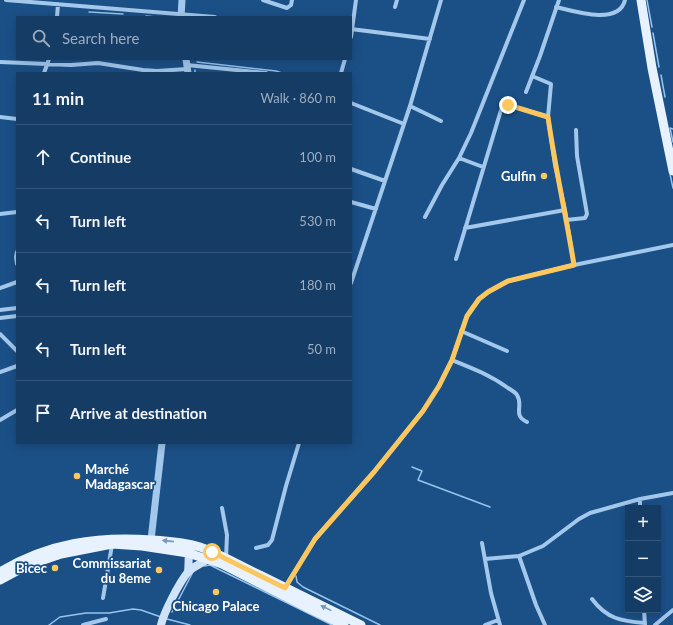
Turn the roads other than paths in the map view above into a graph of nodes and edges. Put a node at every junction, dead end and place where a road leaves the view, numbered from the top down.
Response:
1 (6, 0) edge
2 (182, 0) edge
3 (263, 0) edge
4 (292, 0) edge
5 (356, 0) edge
6 (397, 0) edge
7 (441, 0) edge
8 (524, 0) edge
9 (559, 0) edge
10 (625, 0) edge
11 (641, 0) edge
12 (56, 2) edge
13 (395, 7) dead end
14 (556, 7) junction
15 (181, 15) edge
16 (57, 16) edge
17 (198, 16) edge
18 (352, 29) edge
19 (430, 39) junction
20 (346, 60) edge
21 (48, 61) edge
22 (0, 62) edge
23 (187, 67) edge
24 (127, 68) junction
25 (44, 72) edge
26 (126, 72) edge
27 (253, 72) edge
28 (341, 72) edge
29 (532, 76) junction
30 (526, 92) dead end
31 (352, 103) edge
32 (410, 106) junction
33 (0, 117) edge
34 (548, 117) junction
35 (16, 119) edge
36 (441, 121) dead end
37 (404, 124) junction
38 (576, 130) dead end
39 (460, 158) junction
40 (483, 167) junction
41 (352, 169) edge
42 (673, 171) edge
43 (385, 180) junction
44 (352, 202) edge
45 (376, 209) junction
46 (565, 210) junction
47 (16, 212) edge
48 (0, 214) edge
49 (424, 217) dead end
50 (566, 220) junction
51 (466, 228) junction
52 (673, 245) edge
53 (456, 259) dead end
54 (574, 265) junction
55 (352, 266) edge
56 (356, 267) junction
57 (352, 280) edge
58 (16, 282) edge
59 (0, 288) edge
60 (16, 308) edge
61 (0, 310) edge
62 (16, 316) edge
63 (0, 318) edge
64 (461, 331) junction
65 (0, 334) edge
66 (16, 350) edge
67 (507, 351) dead end
68 (452, 360) junction
69 (16, 366) edge
70 (0, 372) edge
71 (16, 411) edge
72 (0, 420) edge
73 (527, 422) dead end
74 (162, 444) edge
75 (299, 444) edge
76 (673, 493) edge
77 (640, 498) junction
78 (640, 505) edge
79 (222, 508) dead end
80 (151, 540) junction
81 (482, 543) dead end
82 (112, 544) junction
83 (256, 548) dead end
84 (190, 549) junction
85 (210, 555) junction
86 (519, 556) junction
87 (226, 558) junction
88 (485, 559) junction
89 (0, 572) edge
90 (188, 572) junction
91 (0, 580) edge
92 (283, 591) junction
93 (103, 598) dead end
94 (592, 599) dead end
95 (673, 610) edge
96 (644, 613) edge
97 (106, 619) dead end
98 (498, 620) junction
99 (162, 624) edge
100 (645, 624) edge
101 (83, 625) edge
102 (344, 625) edge
103 (361, 625) edge
104 (485, 625) edge
105 (500, 625) edge
106 (545, 625) edge
107 (655, 625) edge

1 - 12 street
2 - 15 street
3 - 4 street
5 - 18 street
6 - 13 street
7 - 19 street
8 - 39 street
9 - 14 street
10 - 14 street
11 - 42 main road
12 - 15 street
12 - 16 street
14 - 29 street
15 - 17 street
18 - 19 street
19 - 32 street
20 - 28 street
21 - 22 street
21 - 24 street
21 - 25 street
23 - 24 street
23 - 27 street
24 - 26 street
29 - 30 street
29 - 34 street
31 - 37 street
32 - 36 street
32 - 37 street
33 - 35 street
34 - 40 street
34 - 46 street
37 - 43 street
38 - 50 street
39 - 40 street
39 - 49 street
40 - 51 street
41 - 43 street
43 - 45 street
44 - 45 street
45 - 56 street
46 - 50 street
46 - 51 street
47 - 48 street
50 - 54 street
51 - 53 street
52 - 54 street
54 - 64 street
55 - 56 street
56 - 57 street
58 - 59 street
60 - 61 street
62 - 63 street
64 - 67 street
64 - 68 street
65 - 66 street
68 - 73 street
68 - 92 street
69 - 70 street
71 - 72 street
74 - 80 street
75 - 83 street
76 - 77 street
77 - 78 street
77 - 86 street
79 - 87 street
84 -> 80 main road
80 - 89 main road
81 - 88 street
82 - 84 main road
82 - 91 main road
82 - 93 street
84 - 85 main road
84 - 90 main road
85 - 87 main road
85 - 90 main road
85 - 92 main road
86 - 88 street
86 - 106 street
87 - 92 main road
88 - 98 street
90 - 99 main road
92 - 102 main road
103 -> 92 main road
94 - 100 street
95 - 107 street
96 - 100 street
97 - 101 street
98 - 104 street
98 - 105 street

